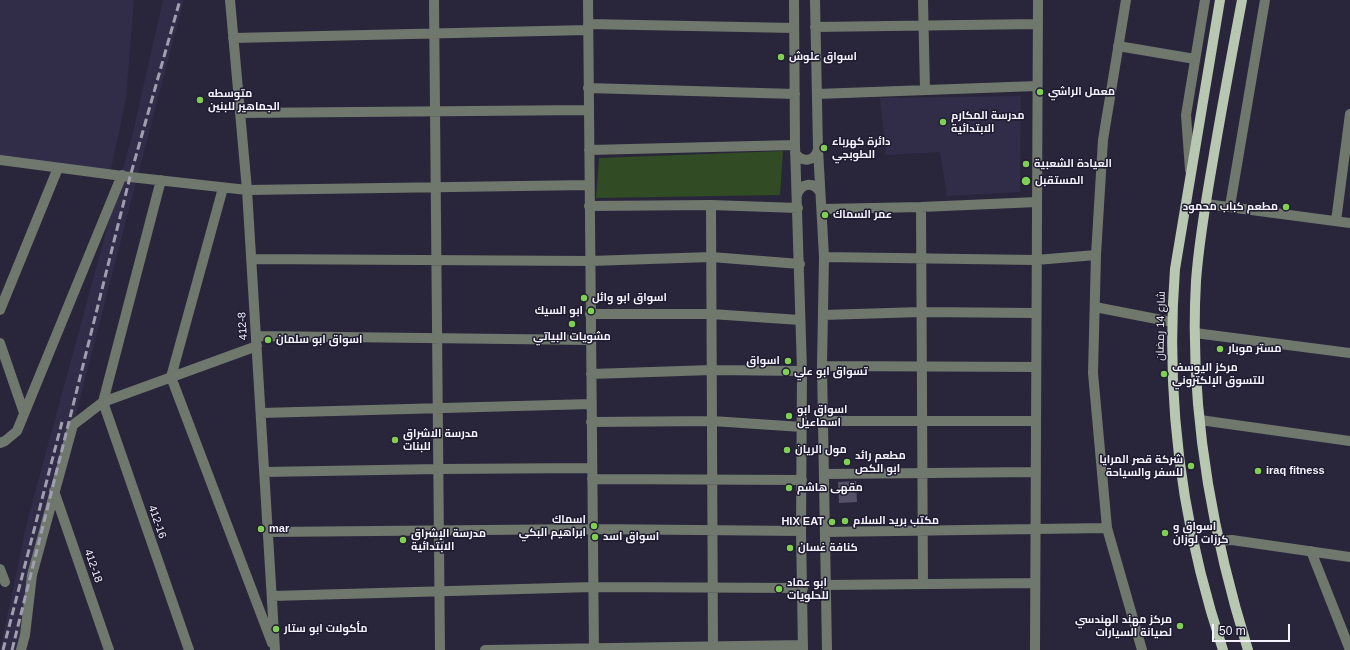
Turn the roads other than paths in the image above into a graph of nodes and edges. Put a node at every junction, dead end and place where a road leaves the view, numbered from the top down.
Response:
1 (230, 0) edge
2 (434, 0) edge
3 (588, 0) edge
4 (794, 0) edge
5 (815, 0) edge
6 (923, 0) edge
7 (1038, 0) edge
8 (1126, 0) edge
9 (1205, 0) edge
10 (1220, 0) edge
11 (1242, 0) edge
12 (1265, 0) edge
13 (1038, 24) junction
14 (923, 26) junction
15 (588, 27) junction
16 (794, 28) junction
17 (816, 28) junction
18 (435, 33) junction
19 (233, 38) junction
20 (1118, 46) junction
21 (1195, 59) junction
22 (1037, 86) junction
23 (588, 88) junction
24 (925, 90) junction
25 (795, 94) junction
26 (817, 94) junction
27 (435, 110) junction
28 (588, 110) junction
29 (240, 113) junction
30 (1350, 114) edge
31 (795, 149) junction
32 (818, 149) junction
33 (589, 150) junction
34 (0, 160) edge
35 (58, 168) junction
36 (122, 175) junction
37 (1190, 176) junction
38 (161, 180) junction
39 (589, 185) junction
40 (436, 187) junction
41 (223, 188) junction
42 (247, 190) junction
43 (820, 192) junction
44 (797, 195) junction
45 (1037, 202) junction
46 (1206, 204) junction
47 (711, 205) junction
48 (590, 206) junction
49 (1230, 206) junction
50 (921, 207) junction
51 (798, 208) junction
52 (823, 209) junction
53 (1336, 221) junction
54 (1350, 223) edge
55 (1096, 255) junction
56 (711, 257) junction
57 (824, 257) junction
58 (251, 259) junction
59 (921, 259) junction
60 (437, 260) junction
61 (1036, 260) junction
62 (590, 261) junction
63 (800, 264) junction
64 (1095, 307) junction
65 (0, 310) edge
66 (921, 312) junction
67 (1036, 313) junction
68 (590, 314) junction
69 (711, 314) junction
70 (823, 315) junction
71 (800, 320) junction
72 (1172, 322) junction
73 (1195, 333) junction
74 (437, 339) junction
75 (591, 340) junction
76 (256, 341) junction
77 (0, 343) edge
78 (1350, 352) edge
79 (822, 366) junction
80 (922, 366) junction
81 (1036, 367) junction
82 (712, 370) junction
83 (802, 371) junction
84 (591, 374) junction
85 (171, 377) junction
86 (103, 402) junction
87 (591, 404) junction
88 (438, 409) junction
89 (24, 413) junction
90 (261, 413) junction
91 (1200, 420) junction
92 (712, 421) junction
93 (823, 421) junction
94 (922, 421) junction
95 (1036, 421) junction
96 (591, 422) junction
97 (802, 427) junction
98 (1350, 441) edge
99 (0, 443) edge
100 (438, 468) junction
101 (592, 468) junction
102 (264, 472) junction
103 (1036, 472) junction
104 (922, 473) junction
105 (824, 474) junction
106 (592, 479) junction
107 (712, 480) junction
108 (802, 480) junction
109 (54, 491) junction
110 (1035, 528) junction
111 (1107, 528) junction
112 (592, 529) junction
113 (439, 531) junction
114 (712, 531) junction
115 (801, 531) junction
116 (268, 532) junction
117 (825, 532) junction
118 (922, 532) junction
119 (1218, 541) junction
120 (1311, 551) junction
121 (1350, 557) edge
122 (0, 569) edge
123 (5, 582) dead end
124 (1035, 583) junction
125 (923, 584) junction
126 (826, 585) junction
127 (713, 587) junction
128 (593, 588) junction
129 (803, 588) junction
130 (440, 592) junction
131 (272, 596) junction
132 (24, 635) junction
133 (713, 648) edge
134 (803, 648) edge
135 (594, 649) edge
136 (21, 650) edge
137 (30, 650) edge
138 (109, 650) edge
139 (189, 650) edge
140 (275, 650) edge
141 (440, 650) edge
142 (485, 650) edge
143 (827, 650) edge
144 (1036, 650) edge
145 (1142, 650) edge
146 (1223, 650) edge
147 (1248, 650) edge
148 (1350, 650) edge

1 - 19 street, 412-8
2 - 18 street
3 - 15 street
4 - 16 street
5 - 17 street
6 - 14 street
7 - 13 street
8 - 20 street
9 - 21 street
10 - 37 main road, شارع 14 رمضان
11 - 46 main road
12 - 49 street
13 - 14 street
13 - 22 street
14 - 17 street
14 - 24 street
15 - 16 street
15 - 18 street
15 - 23 street
16 - 25 street
17 - 26 street
18 - 19 street
18 - 27 street
19 - 29 street, 412-8
20 - 21 street
20 - 55 street
21 - 37 street
22 - 24 street
22 - 45 street
23 - 25 street
23 - 28 street
24 - 26 street
25 - 31 street
26 - 32 street
27 - 28 street
27 - 29 street
27 - 40 street
28 - 33 street
29 - 42 street, 412-8
30 - 53 street
31 - 32 street
31 - 33 street
31 - 44 street
32 - 43 street
33 - 39 street
34 - 35 street
35 - 36 street
35 - 65 street
36 - 38 street
36 - 89 street
37 - 72 main road, شارع 14 رمضان
38 - 41 street
38 - 86 street
39 - 40 street
39 - 48 street
40 - 42 street
40 - 60 street
41 - 42 street
41 - 85 street
42 - 58 street, 412-8
43 - 44 street
43 - 52 street
44 - 51 street
45 - 50 street
45 - 61 street
46 - 49 street
46 - 73 main road
47 - 48 street
47 - 51 street
47 - 56 street
48 - 62 street
49 - 53 street
50 - 52 street
50 - 59 street
51 - 63 street
52 - 57 street
53 - 54 street
55 - 61 street
55 - 64 street
56 - 62 street
56 - 63 street
56 - 69 street
57 - 59 street
57 - 70 street
58 - 60 street
58 - 76 street, 412-8
59 - 61 street
59 - 66 street
60 - 62 street
60 - 74 street
61 - 67 street
62 - 68 street
63 - 71 street
64 - 72 street
64 - 111 street
66 - 67 street
66 - 70 street
66 - 80 street
67 - 81 street
68 - 69 street
68 - 75 street
69 - 71 street
69 - 82 street
70 - 79 street
71 - 83 street
72 - 146 main road, شارع 14 رمضان
73 - 78 street
73 - 91 main road
74 - 75 street
74 - 76 street
74 - 88 street
75 - 84 street
76 - 85 street
76 - 90 street, 412-8
77 - 89 street
79 - 80 street
79 - 93 street
80 - 81 street
80 - 94 street
81 - 95 street
82 - 83 street
82 - 84 street
82 - 92 street
83 - 97 street
84 - 87 street
85 - 86 street
85 - 140 street
86 - 109 street
86 - 139 street, 412-16
87 - 88 street
87 - 96 street
88 - 90 street
88 - 100 street
89 - 99 street
90 - 102 street, 412-8
91 - 98 street
91 - 119 main road
92 - 96 street
92 - 97 street
92 - 107 street
93 - 94 street
93 - 105 street
94 - 95 street
94 - 104 street
95 - 103 street
96 - 101 street
97 - 108 street
100 - 101 street
100 - 102 street
100 - 113 street
101 - 106 street
102 - 116 street, 412-8
103 - 104 street
103 - 110 street
104 - 105 street
104 - 118 street
105 - 117 street
106 - 107 street
106 - 112 street
107 - 108 street
107 - 114 street
108 - 115 street
109 - 132 street
109 - 138 street, 412-18
110 - 111 street
110 - 118 street
110 - 124 street
111 - 145 street
112 - 113 street
112 - 114 street
112 - 128 street
113 - 116 street
113 - 130 street
114 - 115 street
114 - 127 street
115 - 129 street
116 - 131 street, 412-8
117 - 118 street
117 - 126 street
118 - 125 street
119 - 120 street
119 - 147 main road
120 - 121 street
120 - 148 street
122 - 123 street
124 - 125 street
124 - 144 street
125 - 126 street
126 - 143 street
127 - 128 street
127 - 129 street
127 - 133 street
128 - 130 street
128 - 135 street
129 - 134 street
130 - 131 street
130 - 141 street
131 - 140 street, 412-8
132 - 136 street
132 - 137 street
133 - 134 street
133 - 135 street
135 - 142 street

